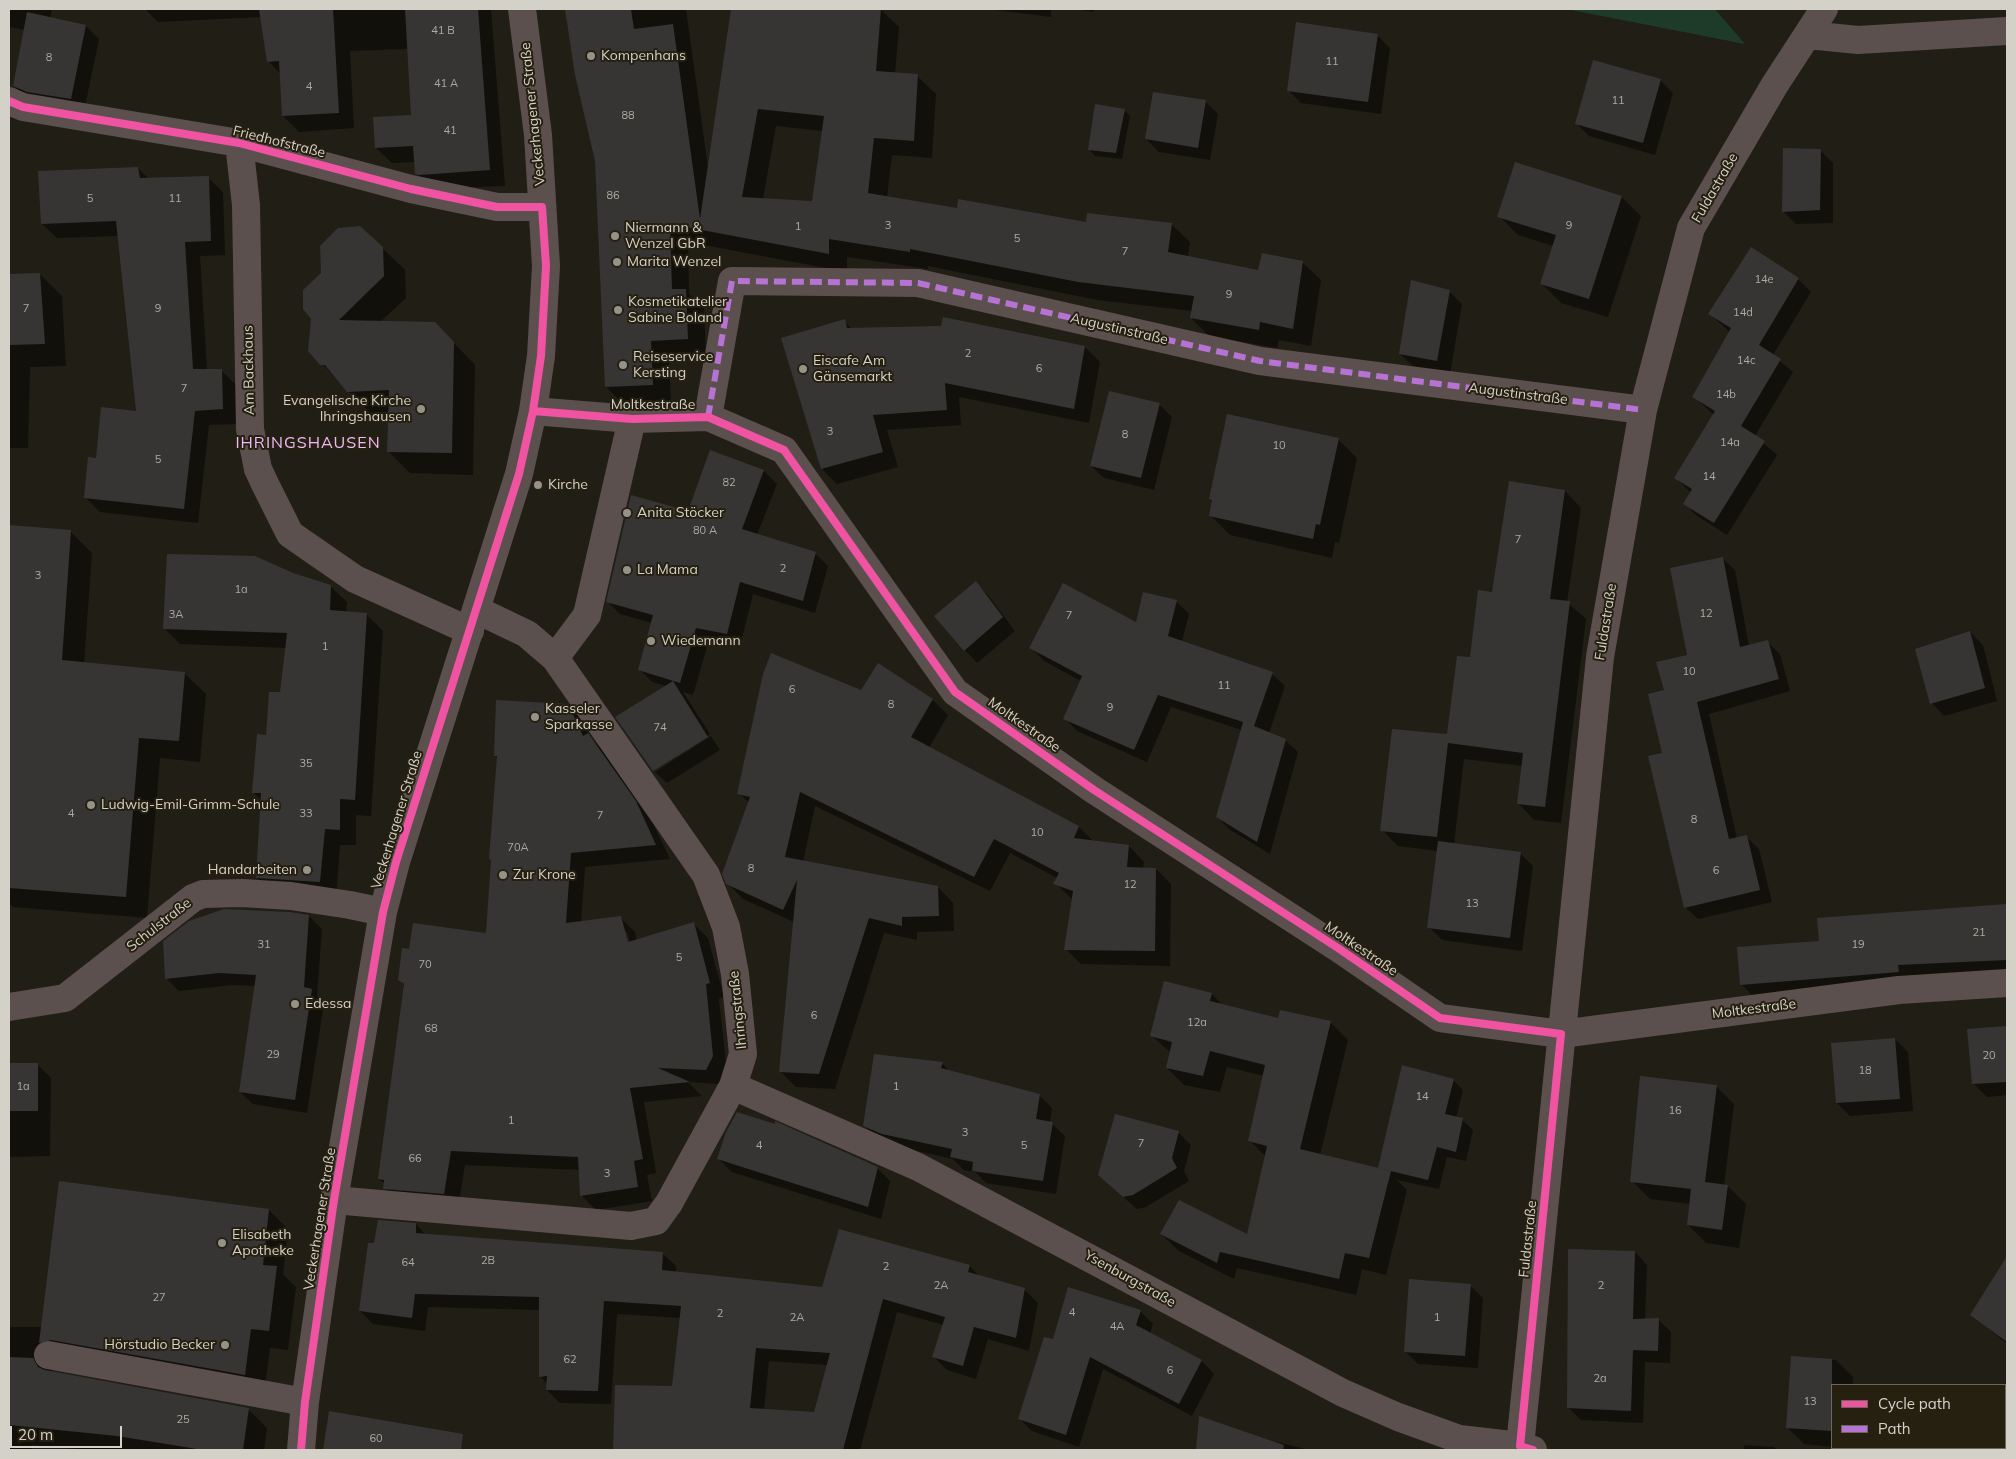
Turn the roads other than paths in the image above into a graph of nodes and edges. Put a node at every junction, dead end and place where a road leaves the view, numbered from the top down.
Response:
1 (522, 9) edge
2 (1824, 9) edge
3 (2007, 31) edge
4 (1808, 35) junction
5 (9, 102) edge
6 (239, 143) junction
7 (542, 207) junction
8 (1643, 410) junction
9 (533, 411) junction
10 (708, 417) junction
11 (632, 419) junction
12 (473, 620) junction
13 (556, 658) junction
14 (383, 912) junction
15 (2007, 983) edge
16 (9, 1007) edge
17 (1561, 1034) junction
18 (733, 1086) junction
19 (334, 1200) junction
20 (48, 1355) dead end
21 (305, 1402) junction
22 (1458, 1444) edge
23 (1526, 1448) edge
24 (300, 1450) edge

1 - 7 street, Veckerhagener Straße
2 - 4 street, Fuldastraße
3 - 4 street
4 - 8 street, Fuldastraße
5 - 6 street, Friedhofstraße
6 - 7 street, Friedhofstraße
6 - 12 street, Am Backhaus
7 - 9 street, Veckerhagener Straße
8 - 10 street, Augustinstraße
8 - 17 street, Fuldastraße
9 - 11 street, Moltkestraße
9 - 12 street, Veckerhagener Straße
10 - 11 street, Moltkestraße
10 - 17 street, Moltkestraße
11 - 13 street
12 - 13 street, Ihringstraße
12 - 14 street, Veckerhagener Straße
13 - 18 street, Ihringstraße
14 - 16 street, Schulstraße
14 - 19 street, Veckerhagener Straße
15 - 17 street, Moltkestraße
17 - 23 street, Fuldastraße
18 - 19 street, Ihringstraße
18 - 22 street, Ysenburgstraße
19 - 21 street, Veckerhagener Straße
20 - 21 street
21 - 24 street, Veckerhagener Straße
22 - 23 street, Ysenburgstraße

